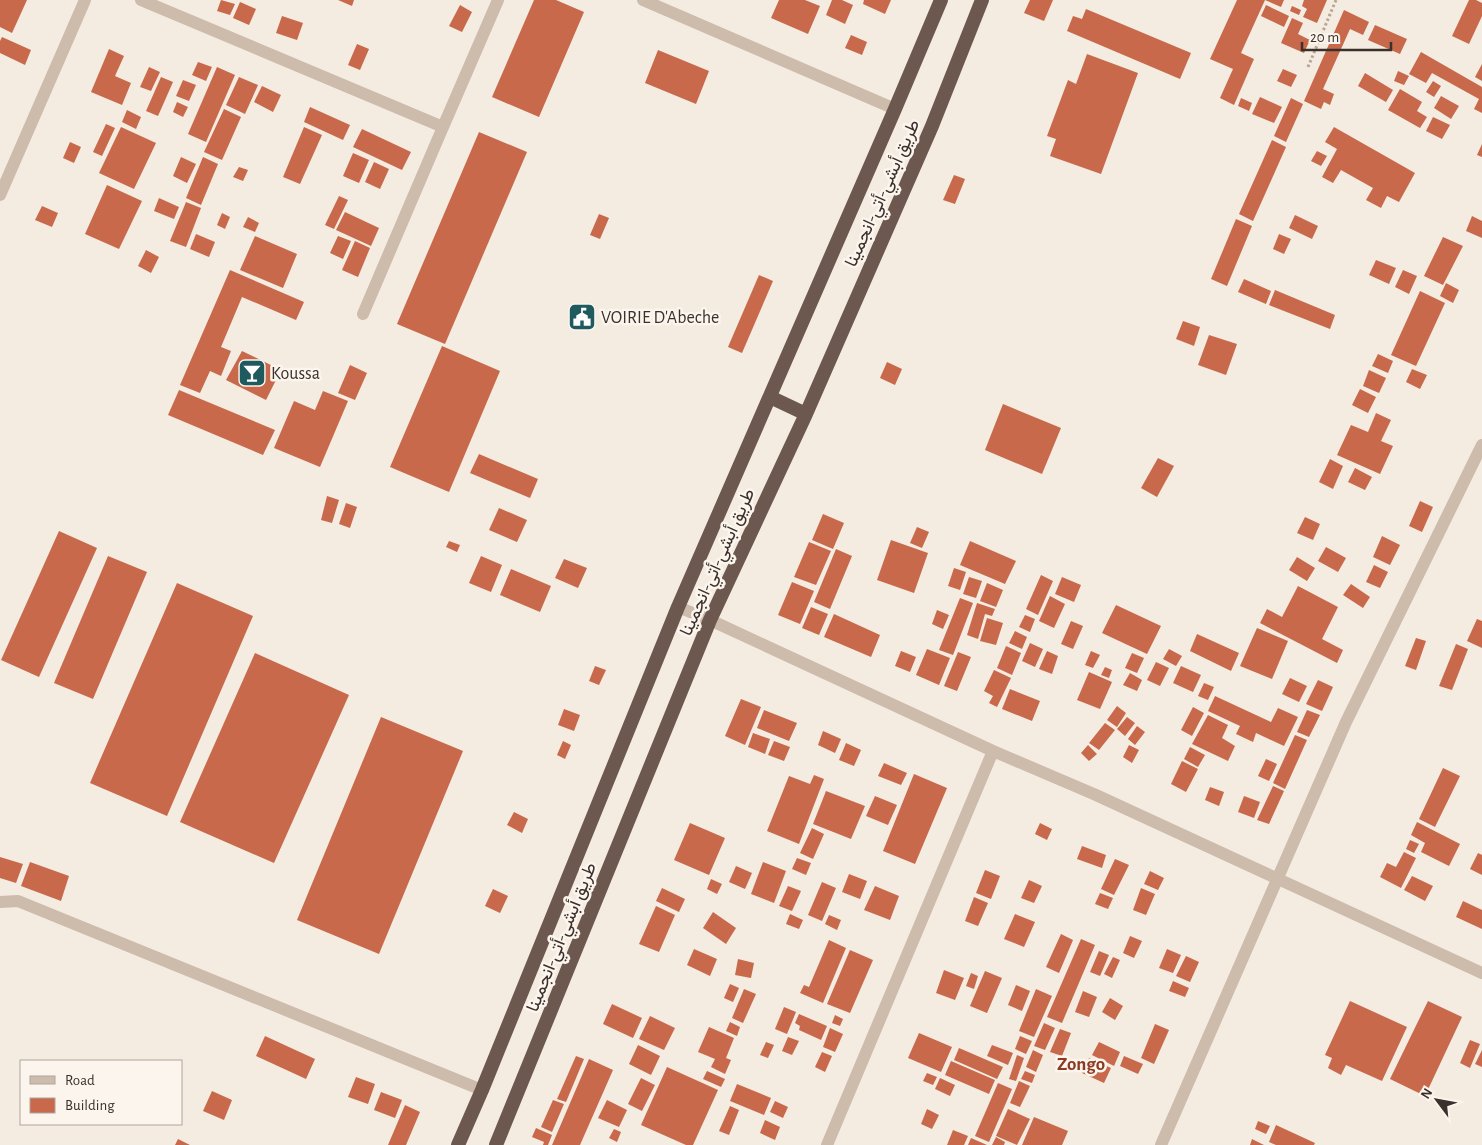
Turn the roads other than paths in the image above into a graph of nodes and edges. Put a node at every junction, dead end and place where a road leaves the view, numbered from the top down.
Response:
1 (86, 0) edge
2 (141, 0) edge
3 (498, 0) edge
4 (643, 0) edge
5 (941, 0) edge
6 (982, 0) edge
7 (895, 109) junction
8 (443, 127) junction
9 (0, 195) edge
10 (363, 314) dead end
11 (770, 398) junction
12 (806, 414) junction
13 (1482, 445) edge
14 (678, 607) junction
15 (710, 620) junction
16 (994, 751) junction
17 (1277, 878) junction
18 (0, 902) edge
19 (1482, 973) edge
20 (482, 1090) junction
21 (458, 1145) edge
22 (496, 1145) edge
23 (827, 1145) edge
24 (1161, 1145) edge

1 - 9 street
2 - 8 street
3 - 8 street
4 - 7 street
5 - 7 highway
6 - 12 highway, طريق أبشي-أتي-انجمينا
7 - 11 highway
8 - 10 street
11 - 12 highway
11 - 14 highway
12 - 15 highway, طريق أبشي-أتي-انجمينا
13 - 17 street
14 - 15 street
14 - 20 highway
15 - 16 street
15 - 22 highway, طريق أبشي-أتي-انجمينا
16 - 17 street
16 - 23 street
17 - 19 street
17 - 24 street
18 - 20 street
20 - 21 highway

